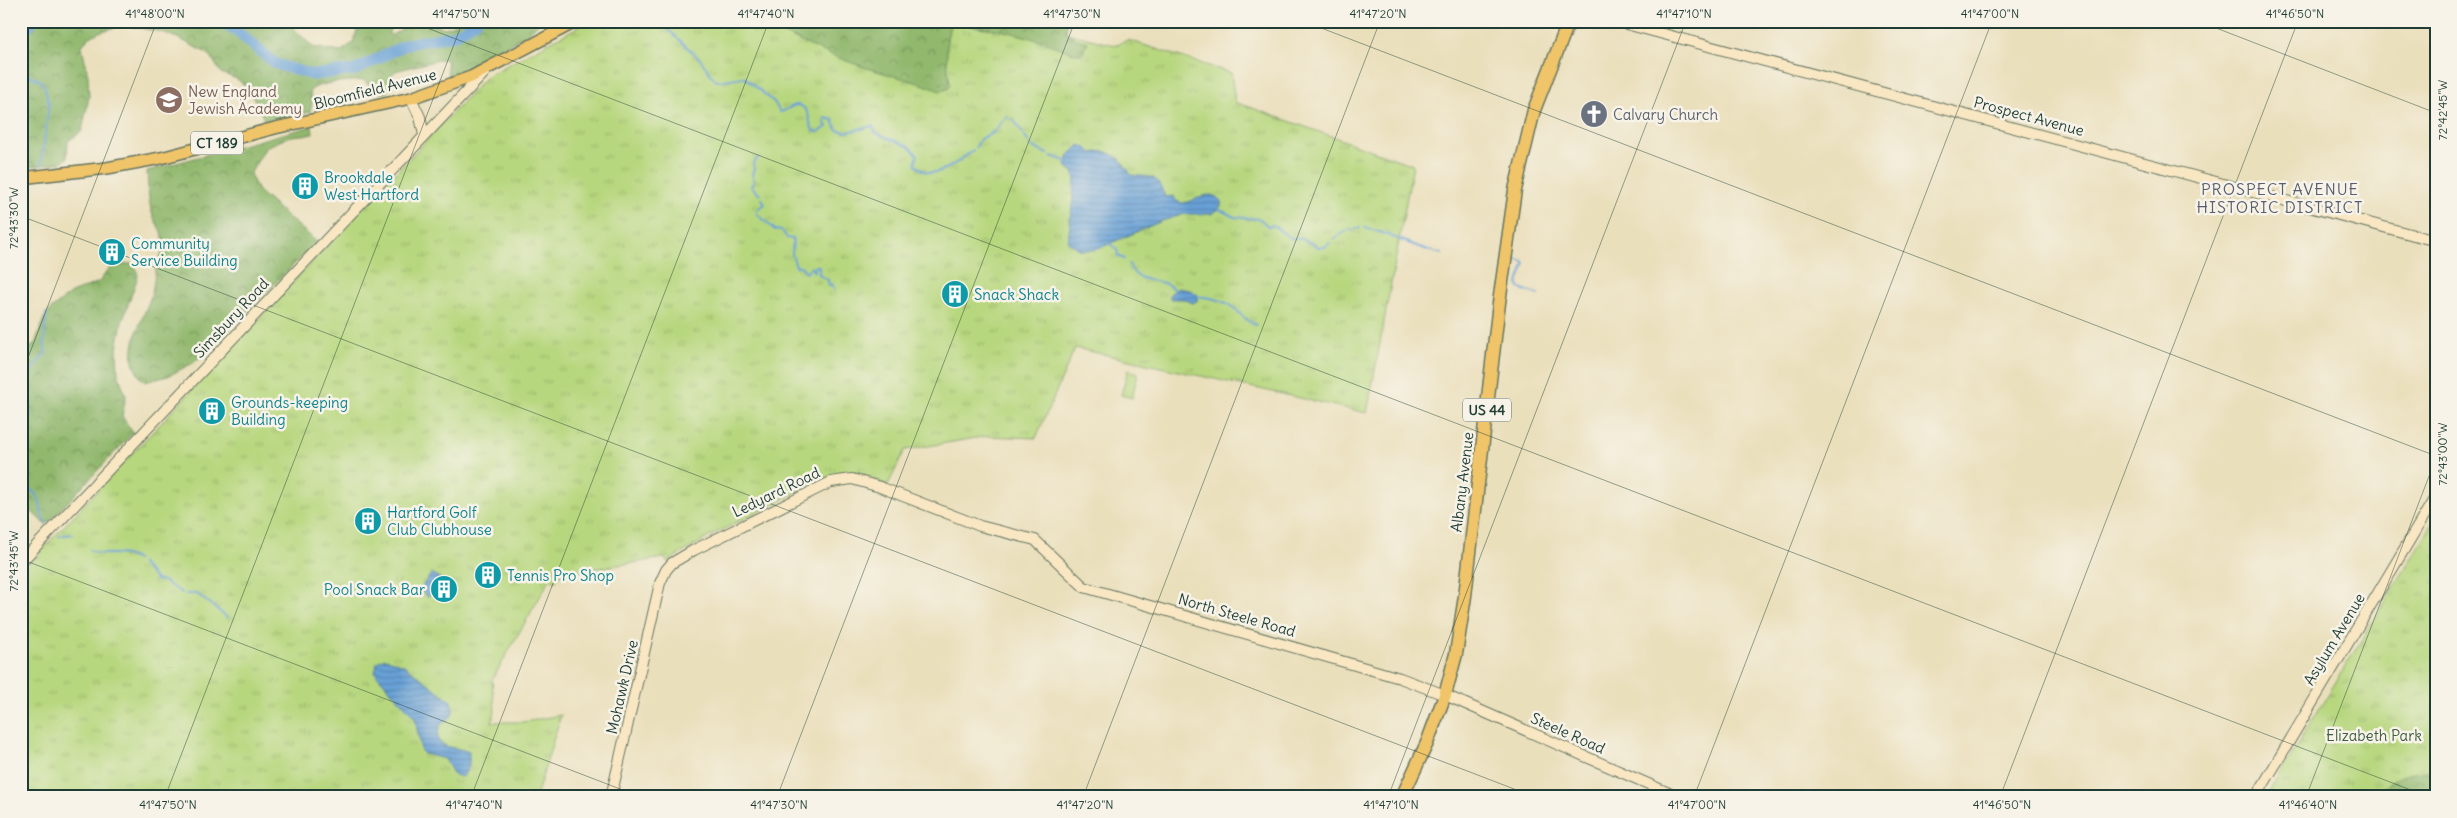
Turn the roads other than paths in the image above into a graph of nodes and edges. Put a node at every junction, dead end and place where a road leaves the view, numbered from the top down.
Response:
1 (577, 21) edge
2 (1569, 21) edge
3 (1615, 21) edge
4 (488, 68) junction
5 (471, 76) junction
6 (461, 95) junction
7 (411, 98) junction
8 (424, 135) junction
9 (21, 178) edge
10 (2436, 241) edge
11 (2436, 496) edge
12 (2436, 509) edge
13 (1035, 540) joint
14 (21, 562) edge
15 (660, 583) joint
16 (1445, 695) junction
17 (611, 797) edge
18 (1402, 797) edge
19 (1678, 797) edge
20 (2256, 797) edge
21 (2264, 797) edge

1 - 4 main road, Bloomfield Avenue / CT 189
2 - 16 highway, Albany Avenue / US 44
3 - 10 main road, Prospect Avenue
4 - 5 main road, Bloomfield Avenue / CT 189
4 - 6 main road, Simsbury Road
5 - 6 main road, Simsbury Road
5 - 7 main road, Bloomfield Avenue / CT 189
6 - 8 main road, Simsbury Road
7 - 8 main road
7 - 9 main road, Bloomfield Avenue / CT 189
8 - 14 main road, Simsbury Road
11 - 20 main road, Asylum Avenue
12 - 21 main road, Asylum Avenue
13 - 15 main road, Ledyard Road
13 - 16 main road, North Steele Road
15 - 17 main road, Mohawk Drive
16 - 18 highway, Albany Avenue / US 44
16 - 19 main road, Steele Road

